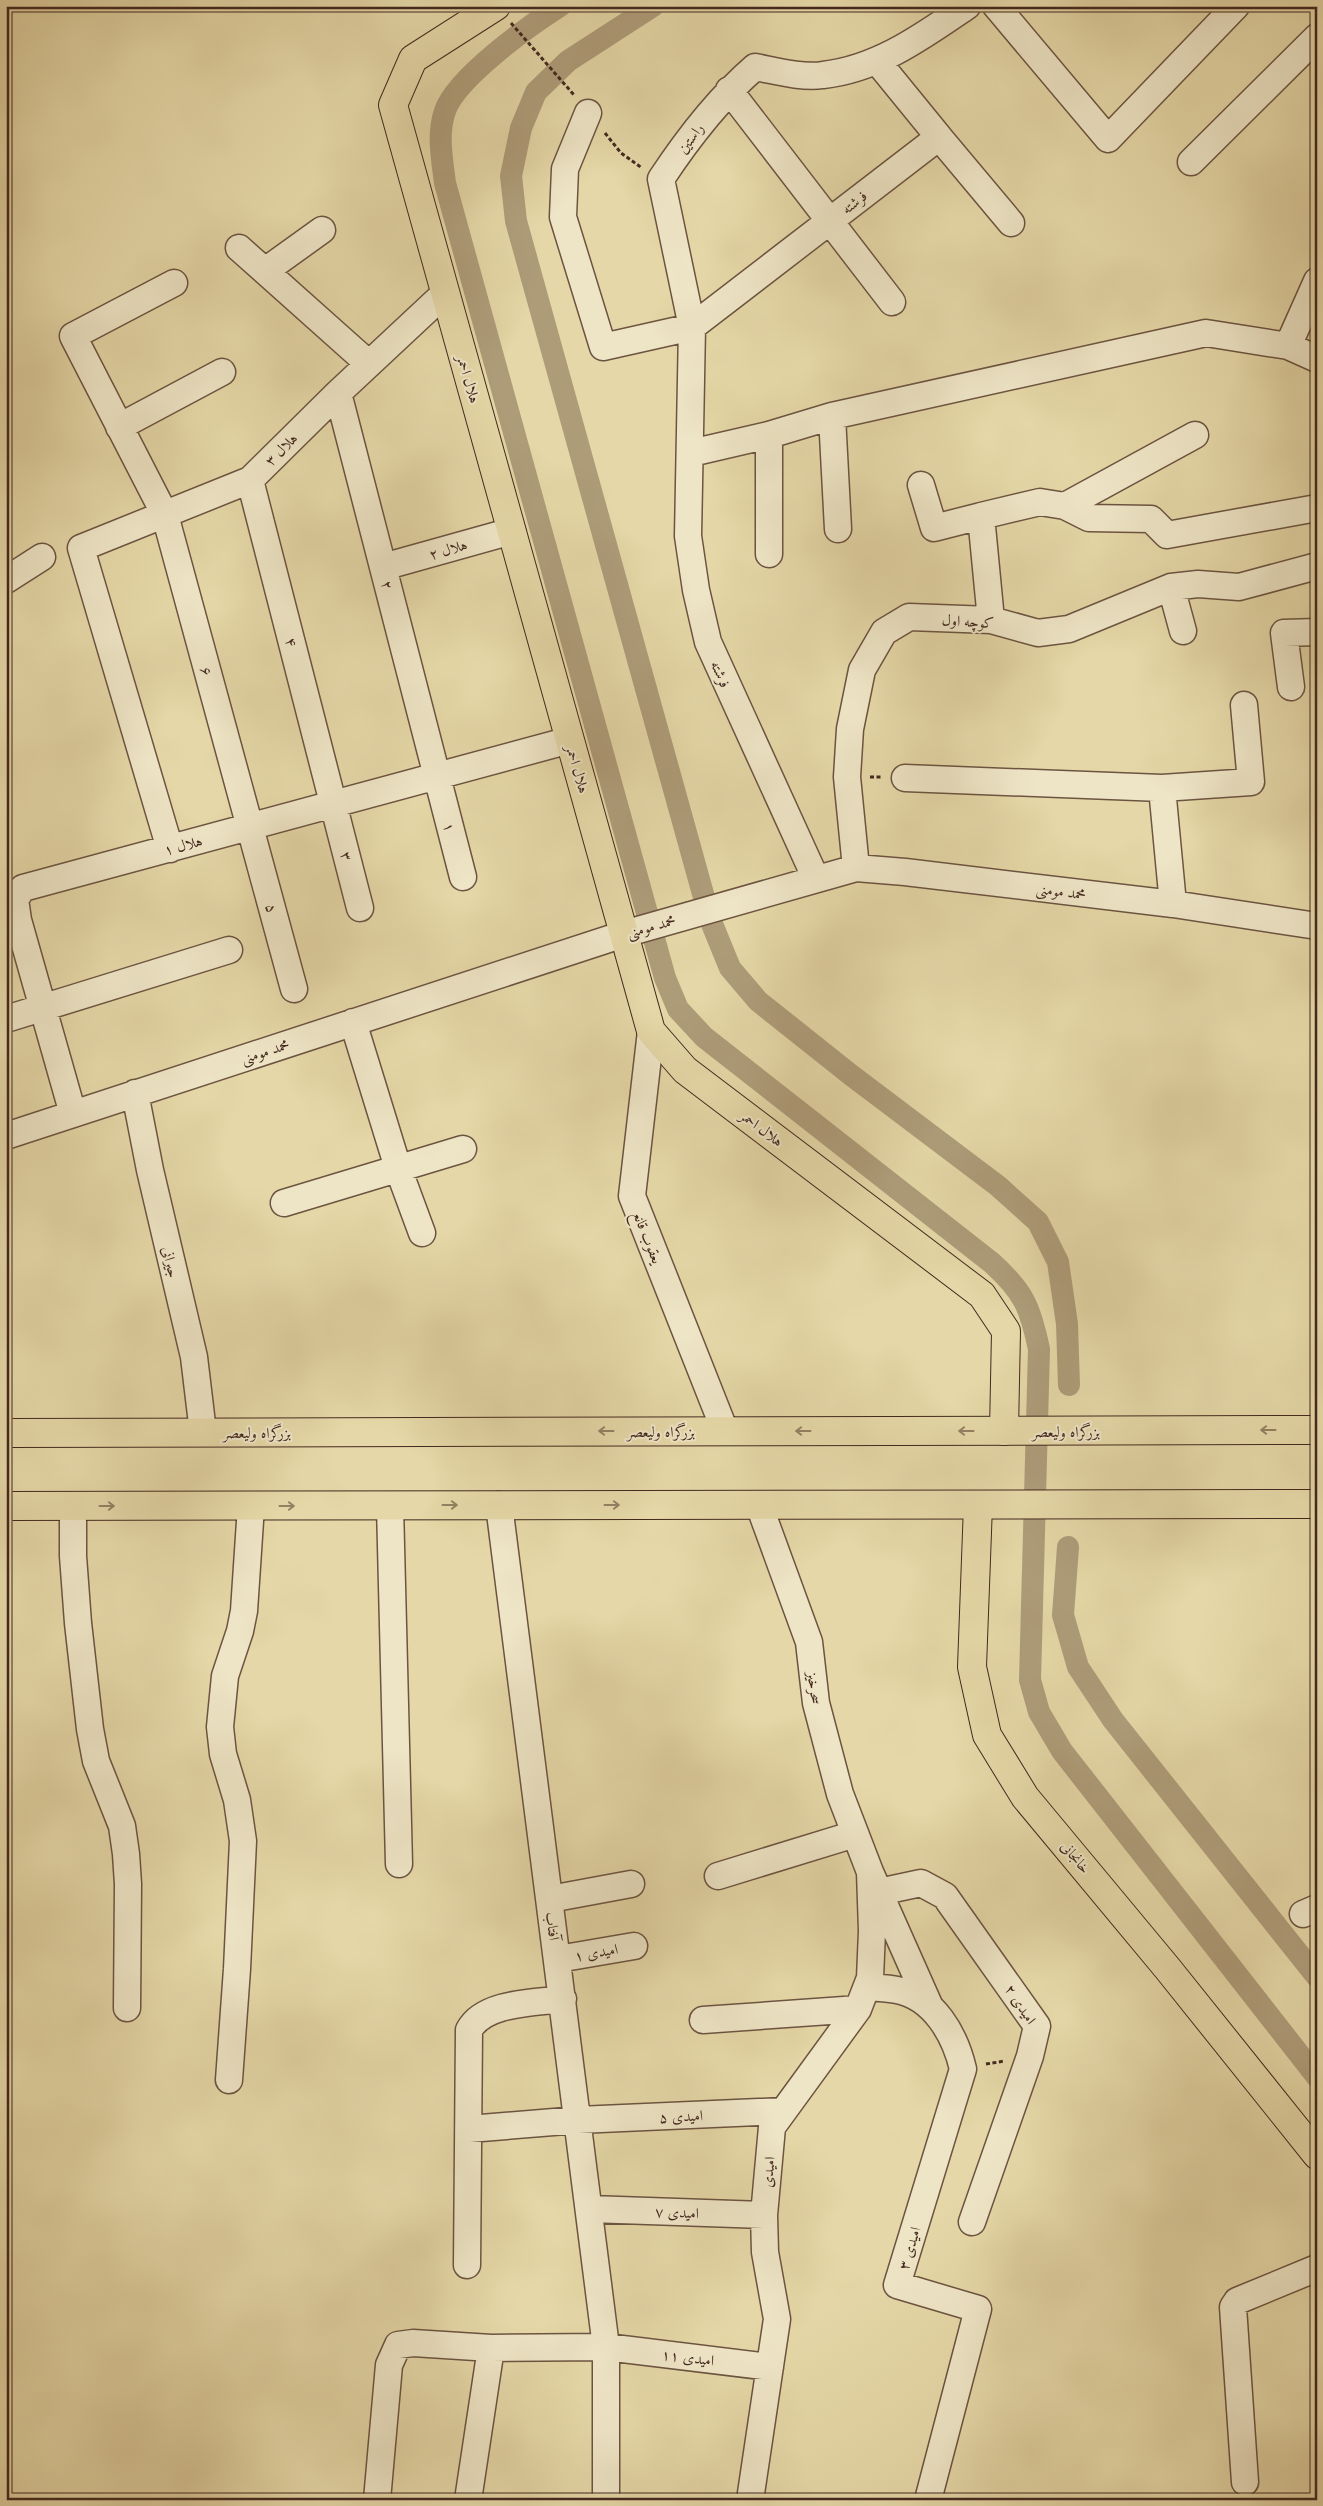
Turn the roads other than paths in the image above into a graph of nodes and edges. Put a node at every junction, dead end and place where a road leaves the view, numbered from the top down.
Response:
1 (968, 6) edge
2 (996, 6) edge
3 (1236, 6) edge
4 (505, 16) edge
5 (1317, 37) edge
6 (876, 61) junction
7 (729, 90) junction
8 (582, 104) road end
9 (939, 138) junction
10 (1192, 162) dead end
11 (830, 221) junction
12 (1011, 224) dead end
13 (322, 230) dead end
14 (238, 248) dead end
15 (265, 271) junction
16 (1317, 281) edge
17 (174, 282) dead end
18 (445, 292) junction
19 (892, 302) dead end
20 (692, 328) junction
21 (1288, 346) junction
22 (1317, 359) edge
23 (369, 364) junction
24 (222, 372) dead end
25 (338, 393) junction
26 (832, 416) junction
27 (119, 427) junction
28 (770, 435) junction
29 (1195, 435) dead end
30 (691, 453) junction
31 (250, 480) junction
32 (921, 485) dead end
33 (1065, 506) junction
34 (1317, 508) edge
35 (165, 515) junction
36 (981, 516) junction
37 (838, 528) dead end
38 (512, 531) junction
39 (769, 554) dead end
40 (42, 557) dead end
41 (1317, 566) edge
42 (383, 567) junction
43 (6, 580) edge
44 (1171, 587) junction
45 (991, 620) junction
46 (1183, 631) dead end
47 (1317, 632) edge
48 (1291, 687) dead end
49 (1244, 706) dead end
50 (570, 740) junction
51 (437, 776) junction
52 (905, 778) road end
53 (1162, 788) junction
54 (334, 804) junction
55 (250, 827) junction
56 (170, 849) junction
57 (856, 868) junction
58 (463, 877) dead end
59 (816, 879) junction
60 (1173, 904) junction
61 (360, 908) dead end
62 (1317, 926) edge
63 (631, 932) junction
64 (229, 950) dead end
65 (294, 989) dead end
66 (43, 1007) junction
67 (6, 1019) edge
68 (353, 1022) junction
69 (651, 1031) junction
70 (135, 1093) junction
71 (73, 1114) junction
72 (6, 1136) edge
73 (463, 1149) dead end
74 (398, 1168) junction
75 (284, 1203) dead end
76 (422, 1234) dead end
77 (1317, 1430) edge
78 (725, 1431) junction
79 (1004, 1431) junction
80 (203, 1432) junction
81 (6, 1433) edge
82 (1317, 1504) edge
83 (499, 1505) junction
84 (759, 1505) junction
85 (978, 1505) junction
86 (6, 1506) edge
87 (74, 1506) junction
88 (251, 1506) junction
89 (390, 1506) junction
90 (855, 1834) junction
91 (399, 1864) dead end
92 (718, 1876) dead end
93 (874, 1882) junction
94 (632, 1884) dead end
95 (550, 1900) junction
96 (634, 1946) dead end
97 (558, 1959) junction
98 (862, 1998) junction
99 (563, 1999) junction
100 (930, 2006) junction
101 (127, 2008) dead end
102 (703, 2020) dead end
103 (229, 2080) dead end
104 (783, 2111) junction
105 (578, 2120) junction
106 (469, 2130) junction
107 (1317, 2155) edge
108 (590, 2208) junction
109 (764, 2215) junction
110 (972, 2222) dead end
111 (467, 2265) dead end
112 (1317, 2268) edge
113 (606, 2347) junction
114 (491, 2348) junction
115 (770, 2367) junction
116 (1245, 2482) dead end
117 (377, 2500) edge
118 (468, 2500) edge
119 (606, 2500) edge
120 (750, 2500) edge
121 (928, 2500) edge

1 - 6 street, راستین
2 - 3 street
4 - 18 main road, هلال احمر
5 - 10 street
6 - 7 street, راستین
6 - 9 street
7 - 11 street
7 - 20 street, راستین
8 - 20 street
9 - 11 street, فرشته
9 - 12 street
11 - 19 street
11 - 20 street, فرشته
13 - 15 street
14 - 15 street
15 - 23 street
16 - 21 street
17 - 27 street, ۶
18 - 23 street, هلال ۳
18 - 38 main road, هلال احمر
20 - 30 street
21 - 22 street
21 - 26 street
23 - 25 street, هلال ۳
24 - 27 street
25 - 31 street, هلال ۳
25 - 42 street, ۲
26 - 28 street
26 - 37 street
27 - 35 street, ۶
28 - 30 street
28 - 39 street
29 - 33 street
30 - 59 street, فرشته
31 - 35 street, هلال ۳
31 - 54 street, ۴
32 - 36 street
33 - 34 street
33 - 36 street
35 - 55 street, ۶
35 - 56 street, هلال ۳
36 - 45 street
38 - 42 street, هلال ۲
38 - 50 main road, هلال احمر
40 - 43 street
41 - 44 street, کوچه اول
42 - 51 street, ۲
44 - 45 street, کوچه اول
44 - 46 street
45 - 57 street, کوچه اول
47 - 48 street
49 - 53 street
50 - 51 street, هلال ۱
50 - 63 main road, هلال احمر
51 - 54 street, هلال ۱
51 - 58 street, ۱
52 - 53 street
53 - 60 street
54 - 55 street, هلال ۱
54 - 61 street, ۳
55 - 56 street, هلال ۱
55 - 65 street, ۵
56 - 66 street, هلال ۱
57 - 59 street, محمد مومنی
57 - 60 street, محمد مومنی
59 - 63 street, محمد مومنی
60 - 62 street, محمد مومنی
63 - 68 street, محمد مومنی
63 - 69 main road, هلال احمر
64 - 66 street
66 - 67 street
66 - 71 street, هلال ۱
68 - 70 street, محمد مومنی
68 - 74 street
69 - 78 street, یعقوب قانع
69 - 79 main road, هلال احمر
70 - 71 street, محمد مومنی
70 - 80 street, جیرانی
71 - 72 street, محمد مومنی
73 - 74 street
74 - 75 street
74 - 76 street
77 -> 79 main road, بزرگراه ولیعصر
79 -> 78 main road, بزرگراه ولیعصر
78 -> 80 main road, بزرگراه ولیعصر
80 - 81 main road, بزرگراه ولیعصر
82 - 85 main road
83 -> 84 main road
89 -> 83 main road
83 - 95 street, آفتاب
84 - 85 main road
84 - 90 street, سحرخیز
85 - 107 main road, خانجانی
86 - 87 main road
87 -> 88 main road
87 - 101 street
88 -> 89 main road
88 - 103 street
89 - 91 street
90 - 92 street
90 - 93 street, سحرخیز
93 - 98 street, امیدی
93 - 100 street
93 - 110 street, امیدی ۲
94 - 95 street
95 - 97 street, آفتاب
96 - 97 street, امیدی ۱
97 - 99 street, آفتاب
98 - 100 street
98 - 102 street
98 - 104 street, امیدی
99 - 105 street, آفتاب
99 - 106 street
100 - 121 street, امیدی ۳
104 - 105 street, امیدی ۵
104 - 109 street, امیدی
105 - 106 street, امیدی ۵
105 - 108 street, آفتاب
106 - 111 street
108 - 109 street, امیدی ۷
108 - 113 street, آفتاب
109 - 115 street, امیدی
112 - 116 street
113 - 114 street, امیدی ۱۱
113 - 115 street, امیدی ۱۱
113 - 119 street, آفتاب
114 - 117 street, امیدی ۱۱
114 - 118 street
115 - 120 street, امیدی

